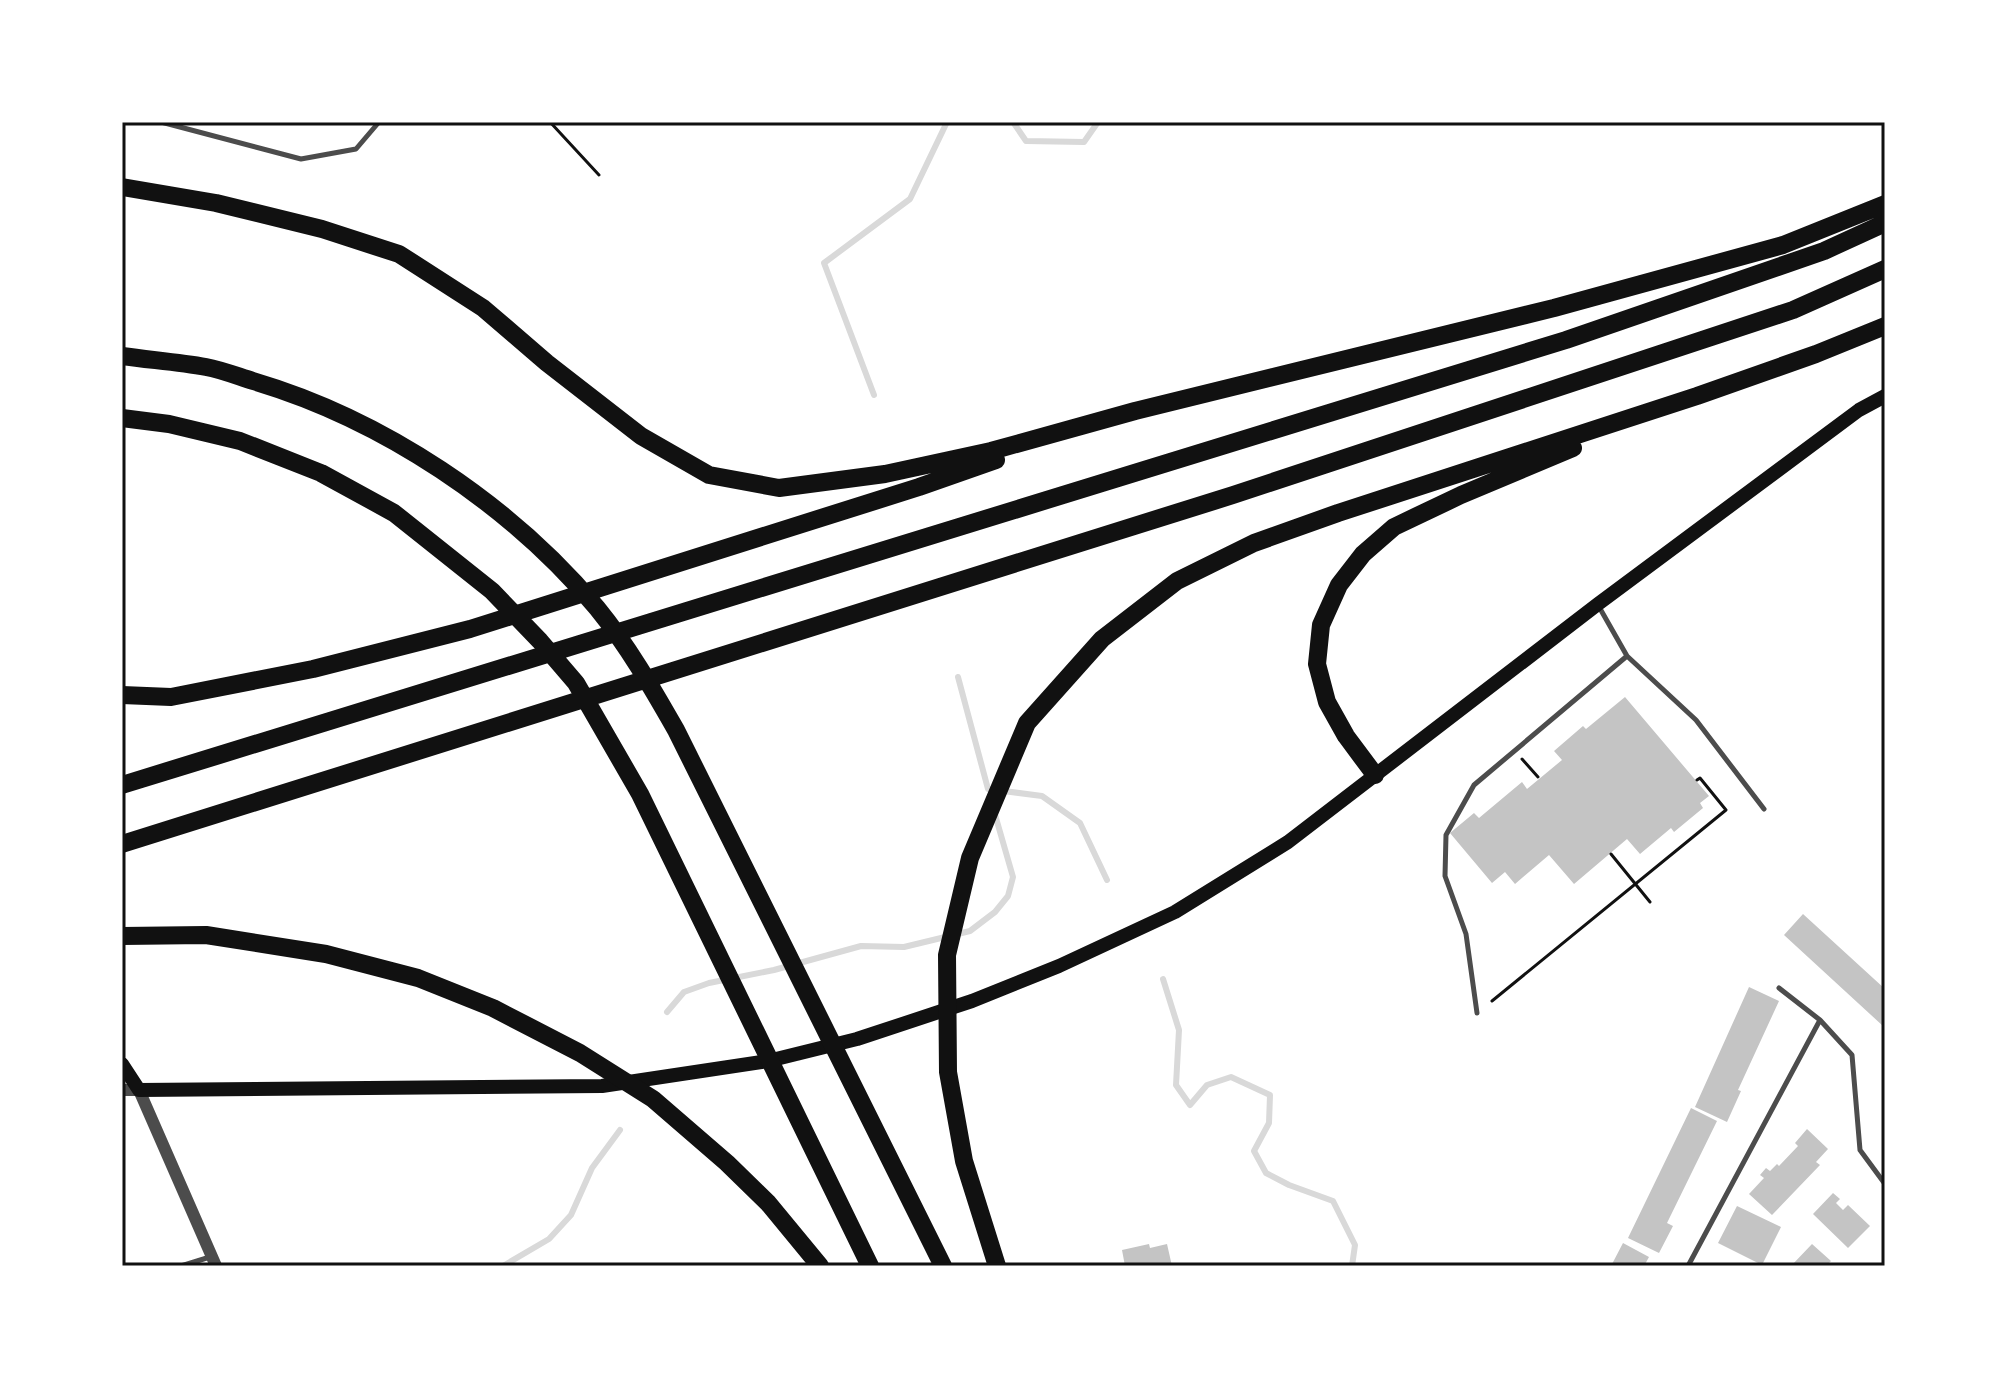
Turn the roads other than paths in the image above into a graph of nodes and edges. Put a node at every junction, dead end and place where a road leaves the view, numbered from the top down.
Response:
1 (161, 122) edge
2 (379, 122) edge
3 (122, 187) edge
4 (1885, 204) edge
5 (1885, 223) edge
6 (1885, 269) edge
7 (1885, 326) edge
8 (122, 356) edge
9 (1697, 396) junction
10 (1885, 396) edge
11 (1135, 411) junction
12 (122, 418) edge
13 (1598, 604) junction
14 (1627, 656) junction
15 (122, 695) edge
16 (1375, 775) junction
17 (122, 785) edge
18 (1764, 809) dead end
19 (122, 844) edge
20 (122, 936) edge
21 (1779, 988) dead end
22 (1477, 1013) dead end
23 (1820, 1020) junction
24 (122, 1064) edge
25 (122, 1090) edge
26 (139, 1090) junction
27 (1885, 1184) edge
28 (214, 1261) edge
29 (181, 1266) edge
30 (820, 1266) edge
31 (870, 1266) edge
32 (943, 1266) edge
33 (997, 1266) edge
34 (1688, 1266) edge

1 - 2 lane
3 - 11 highway
4 - 11 highway
5 - 17 highway
6 - 19 highway
7 - 9 highway
8 - 32 highway
9 - 16 highway
9 - 33 highway
10 - 13 main road
11 - 15 highway
12 - 31 highway
13 - 14 lane
13 - 16 main road
14 - 18 lane
14 - 22 lane
16 - 26 main road
20 - 30 highway
21 - 23 lane
23 - 27 lane
23 - 34 lane
24 - 26 main road
25 - 26 street
26 - 28 street
28 - 29 lane

